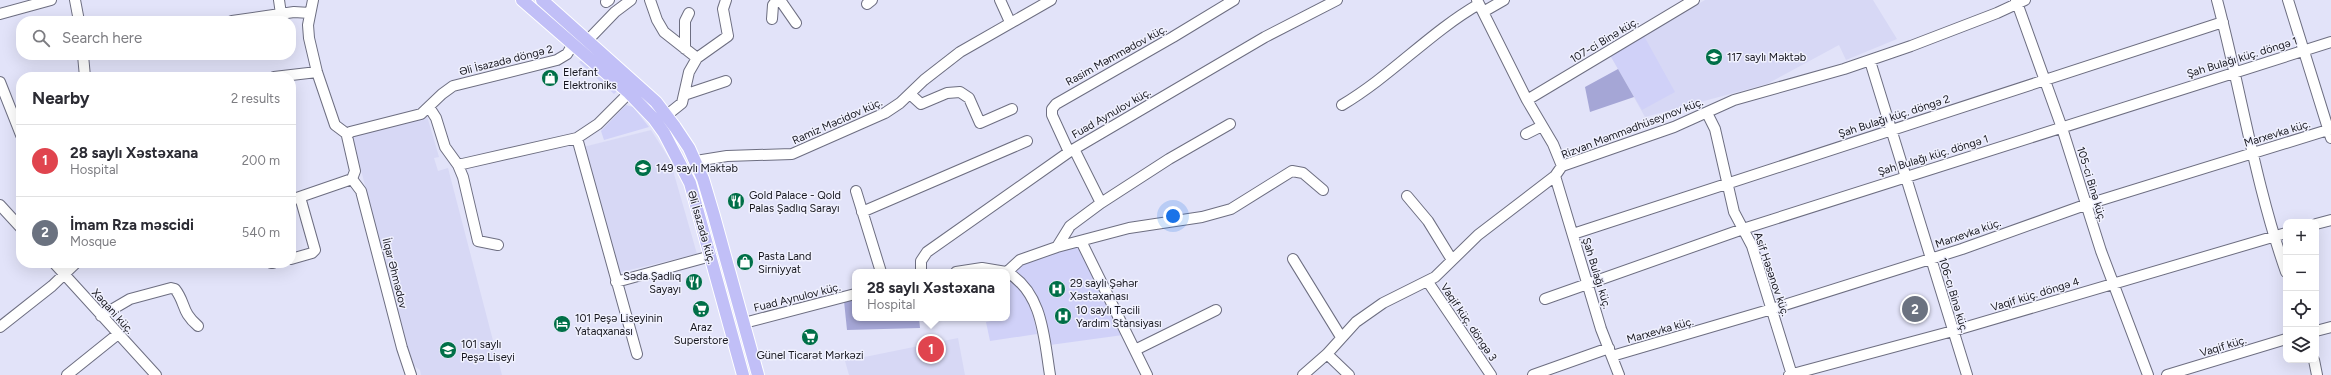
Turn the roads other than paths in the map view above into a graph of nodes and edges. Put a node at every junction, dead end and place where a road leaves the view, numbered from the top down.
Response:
1 (51, 0) edge
2 (75, 0) edge
3 (280, 0) edge
4 (314, 0) edge
5 (522, 0) edge
6 (542, 0) edge
7 (631, 0) edge
8 (650, 0) edge
9 (726, 0) edge
10 (779, 0) edge
11 (1000, 0) edge
12 (1051, 0) edge
13 (1234, 0) edge
14 (1337, 0) edge
15 (1504, 0) edge
16 (1694, 0) edge
17 (2217, 0) edge
18 (2288, 0) edge
19 (2019, 1) edge
20 (1480, 5) edge
21 (310, 13) junction
22 (689, 13) dead end
23 (0, 14) edge
24 (281, 14) junction
25 (78, 16) edge
26 (267, 16) edge
27 (772, 19) dead end
28 (1010, 22) junction
29 (2223, 22) junction
30 (796, 23) dead end
31 (588, 40) junction
32 (2331, 42) edge
33 (573, 44) junction
34 (685, 49) junction
35 (2304, 51) junction
36 (697, 58) junction
37 (83, 60) edge
38 (1870, 61) junction
39 (85, 72) edge
40 (317, 72) junction
41 (2235, 72) junction
42 (296, 74) edge
43 (2044, 79) junction
44 (726, 81) dead end
45 (0, 82) edge
46 (629, 93) junction
47 (684, 94) junction
48 (910, 94) junction
49 (1527, 100) junction
50 (1342, 105) dead end
51 (430, 107) junction
52 (1012, 109) dead end
53 (1708, 113) junction
54 (667, 115) junction
55 (16, 122) edge
56 (1230, 124) dead end
57 (1542, 126) junction
58 (2062, 128) junction
59 (1890, 130) junction
60 (2330, 132) edge
61 (347, 134) junction
62 (1526, 134) dead end
63 (577, 138) junction
64 (1027, 141) dead end
65 (1071, 151) junction
66 (2254, 152) junction
67 (696, 161) junction
68 (458, 165) junction
69 (1562, 166) junction
70 (1555, 176) junction
71 (1905, 176) junction
72 (352, 179) junction
73 (1727, 185) junction
74 (1323, 190) dead end
75 (856, 191) dead end
76 (1407, 196) dead end
77 (296, 199) edge
78 (1101, 203) junction
79 (0, 205) edge
80 (2085, 205) junction
81 (862, 212) junction
82 (2331, 220) edge
83 (16, 223) edge
84 (2319, 223) edge
85 (1743, 229) junction
86 (1573, 234) junction
87 (2283, 234) edge
88 (2273, 236) junction
89 (1081, 241) junction
90 (498, 245) dead end
91 (1057, 247) junction
92 (711, 256) junction
93 (296, 258) edge
94 (1293, 259) dead end
95 (1931, 259) junction
96 (1452, 260) junction
97 (2283, 264) edge
98 (58, 268) edge
99 (70, 268) edge
100 (880, 269) edge
101 (922, 269) edge
102 (976, 269) edge
103 (988, 269) edge
104 (1010, 269) edge
105 (63, 274) junction
106 (1010, 274) edge
107 (616, 282) junction
108 (1428, 282) junction
109 (1588, 283) junction
110 (2114, 283) junction
111 (852, 295) edge
112 (1545, 299) dead end
113 (1772, 309) junction
114 (1216, 310) dead end
115 (101, 316) junction
116 (744, 323) junction
117 (198, 326) dead end
118 (729, 326) junction
119 (0, 327) edge
120 (2331, 327) edge
121 (2319, 330) edge
122 (1953, 331) junction
123 (118, 334) junction
124 (1341, 337) junction
125 (2283, 340) edge
126 (1135, 350) junction
127 (1610, 352) junction
128 (637, 354) dead end
129 (1327, 354) junction
130 (2315, 363) edge
131 (67, 375) edge
132 (156, 375) edge
133 (411, 375) edge
134 (743, 375) edge
135 (758, 375) edge
136 (1050, 375) edge
137 (1147, 375) edge
138 (1303, 375) edge
139 (1349, 375) edge
140 (1491, 375) edge
141 (1533, 375) edge
142 (1619, 375) edge
143 (1791, 375) edge
144 (1967, 375) edge
145 (2148, 375) edge
146 (2167, 375) edge
147 (2317, 375) edge

1 - 23 street
2 - 25 street
3 - 24 street
4 - 21 street
5 - 33 main road, Əli İsazadə küç.
6 - 31 main road, Əli İsazadə küç.
7 - 31 street
8 - 34 street
9 - 36 street
10 - 27 street
10 - 30 street
11 - 28 street
12 - 28 street, Ramiz Məcidov küç.
13 - 65 street, Rasim Məmmədov küç.
14 - 65 street, Fuad Aynulov küç.
15 - 20 street
16 - 49 street, 107-ci Binə küç.
17 - 29 street
18 - 35 street
19 - 38 street, Rizvan Məmmədhüseynov küç.
19 - 43 street, 105-ci Binə küç.
20 - 49 street
20 - 50 street
21 - 24 street
21 - 40 street
22 - 34 street
24 - 26 street
28 - 48 street, Ramiz Məcidov küç.
29 - 41 street
29 - 43 street, Şah Bulağı küç. döngə 2
31 - 54 main road, Əli İsazadə küç.
32 - 35 street, Şah Bulağı küç. döngə 1
33 - 46 main road, Əli İsazadə küç.
33 - 51 street, Əli İsazadə döngə 2
34 - 36 street
35 - 41 street, Şah Bulağı küç. döngə 1
35 - 60 street
36 - 47 street
37 - 39 street
38 - 53 street, Rizvan Məmmədhüseynov küç.
38 - 59 street, 106-cı Binə küç.
40 - 42 street
40 - 61 street
41 - 58 street, Şah Bulağı küç. döngə 1
41 - 66 street
43 - 58 street, 105-ci Binə küç.
43 - 59 street, Şah Bulağı küç. döngə 2
44 - 47 street
45 - 55 street
46 - 63 street
46 - 92 main road, Əli İsazadə küç.
47 - 54 street
48 - 52 street
48 - 67 street, Ramiz Məcidov küç.
49 - 57 street
51 - 61 street, Əli İsazadə döngə 2
51 - 68 street
53 - 69 street, Rizvan Məmmədhüseynov küç.
53 - 73 street, Asif Həsənov küç.
54 - 67 main road, Əli İsazadə küç.
56 - 78 street
57 - 62 street
57 - 69 street
58 - 71 street, Şah Bulağı küç. döngə 1
58 - 80 street, 105-ci Binə küç.
59 - 71 street, 106-cı Binə küç.
59 - 73 street, Şah Bulağı küç. döngə 2
60 - 66 street, Marxevka küç.
61 - 72 street
63 - 68 street
63 - 107 street
64 - 81 street
65 - 78 street, Rasim Məmmədov küç.
65 - 101 street, Fuad Aynulov küç.
66 - 80 street, Marxevka küç.
66 - 88 street
67 - 116 main road, Əli İsazadə küç.
68 - 90 street
69 - 70 street, Rizvan Məmmədhüseynov küç.
70 - 86 street, Şah Bulağı küç.
70 - 96 street, Rizvan Məmmədhüseynov küç.
71 - 85 street, Şah Bulağı küç. döngə 1
71 - 95 street, 106-cı Binə küç.
72 - 77 street
72 - 133 street, İlqar Əhmədov
73 - 85 street, Asif Həsənov küç.
73 - 86 street, Şah Bulağı küç. döngə 2
74 - 89 street
75 - 81 street
76 - 96 street
77 - 93 street
78 - 91 street
79 - 83 street
80 - 95 street, Marxevka küç.
80 - 110 street, 105-ci Binə küç.
81 - 100 street
82 - 84 street
85 - 109 street, Şah Bulağı küç. döngə 1
85 - 113 street, Asif Həsənov küç.
86 - 109 street, Şah Bulağı küç.
87 - 88 street, Vaqif küç. döngə 4
88 - 97 street
88 - 110 street, Vaqif küç. döngə 4
89 - 91 street
89 - 126 street
91 - 104 street
92 - 107 street
92 - 118 main road, Əli İsazadə küç.
94 - 124 street
95 - 113 street, Marxevka küç.
95 - 122 street, 106-cı Binə küç.
96 - 108 street, Rizvan Məmmədhüseynov küç.
98 - 105 street, Xəqani küç.
99 - 105 street
102 - 103 street
105 - 115 street, Xəqani küç.
105 - 119 street
106 - 136 street
107 - 128 street
108 - 124 street, Rizvan Məmmədhüseynov küç.
108 - 140 street, Vaqif küç. döngə 3
109 - 112 street, Şah Bulağı küç. döngə 1
109 - 127 street, Şah Bulağı küç.
110 - 122 street, Vaqif küç. döngə 4
110 - 145 street, 105-ci Binə küç.
111 - 116 street, Fuad Aynulov küç.
113 - 127 street, Marxevka küç.
113 - 143 street, Asif Həsənov küç.
114 - 126 street
115 - 117 street
115 - 123 street, Xəqani küç.
116 - 118 main road
116 - 135 main road, Əli İsazadə küç.
118 - 134 main road, Əli İsazadə küç.
120 - 121 street
122 - 143 street, Vaqif küç. döngə 4
122 - 144 street, 106-cı Binə küç.
123 - 131 street
123 - 132 street, Xəqani küç.
124 - 129 street, Rizvan Məmmədhüseynov küç.
125 - 146 street, Vaqif küç.
126 - 137 street
127 - 141 street, Marxevka küç.
127 - 142 street, Şah Bulağı küç.
129 - 138 street, Rizvan Məmmədhüseynov küç.
129 - 139 street
130 - 147 street

